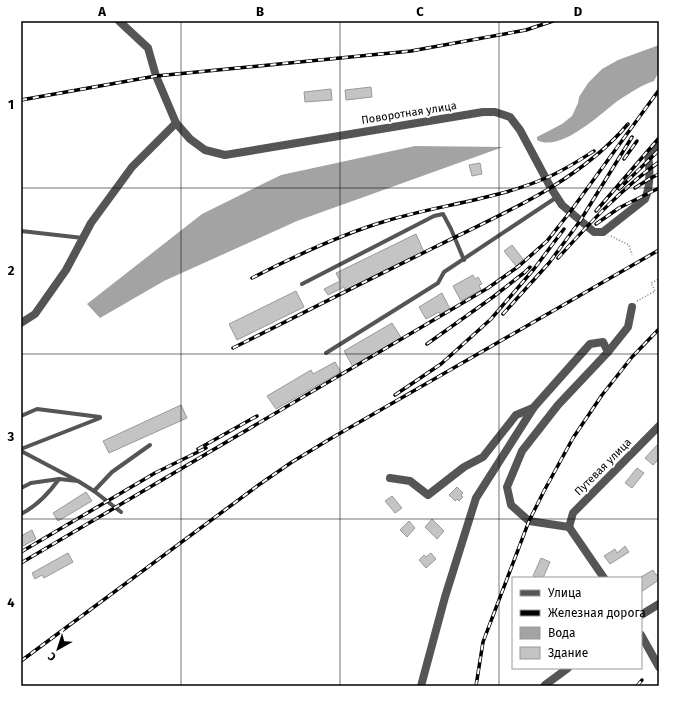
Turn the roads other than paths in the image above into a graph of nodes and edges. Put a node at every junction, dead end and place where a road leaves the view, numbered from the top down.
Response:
1 (119, 21) edge
2 (176, 123) junction
3 (659, 144) edge
4 (557, 197) junction
5 (21, 231) edge
6 (83, 238) junction
7 (464, 260) junction
8 (302, 284) dead end
9 (632, 307) road end
10 (21, 323) edge
11 (608, 352) junction
12 (326, 353) dead end
13 (534, 408) junction
14 (21, 416) edge
15 (659, 426) edge
16 (150, 446) dead end
17 (21, 450) edge
18 (390, 478) dead end
19 (59, 479) junction
20 (78, 481) junction
21 (21, 488) edge
22 (94, 491) junction
23 (121, 512) dead end
24 (21, 514) edge
25 (569, 527) junction
26 (603, 577) edge
27 (659, 604) edge
28 (642, 614) edge
29 (642, 637) edge
30 (659, 667) edge
31 (567, 669) edge
32 (545, 685) edge
33 (421, 686) edge

1 - 2 street, Поворотная улица
2 - 4 street, Поворотная улица
2 - 6 street
3 - 4 street, Поворотная улица
4 - 7 lane
5 - 6 lane
6 - 10 street
7 - 8 lane
7 - 12 lane
9 - 11 street
11 - 13 street
11 - 25 street
13 - 18 street
13 - 33 street
14 - 17 lane
15 - 25 street, Путевая улица
16 - 22 lane
17 - 20 lane
19 - 20 lane
19 - 21 lane
19 - 24 lane
20 - 22 lane
22 - 23 lane
25 - 26 street
27 - 28 street
29 - 30 street
31 - 32 street

